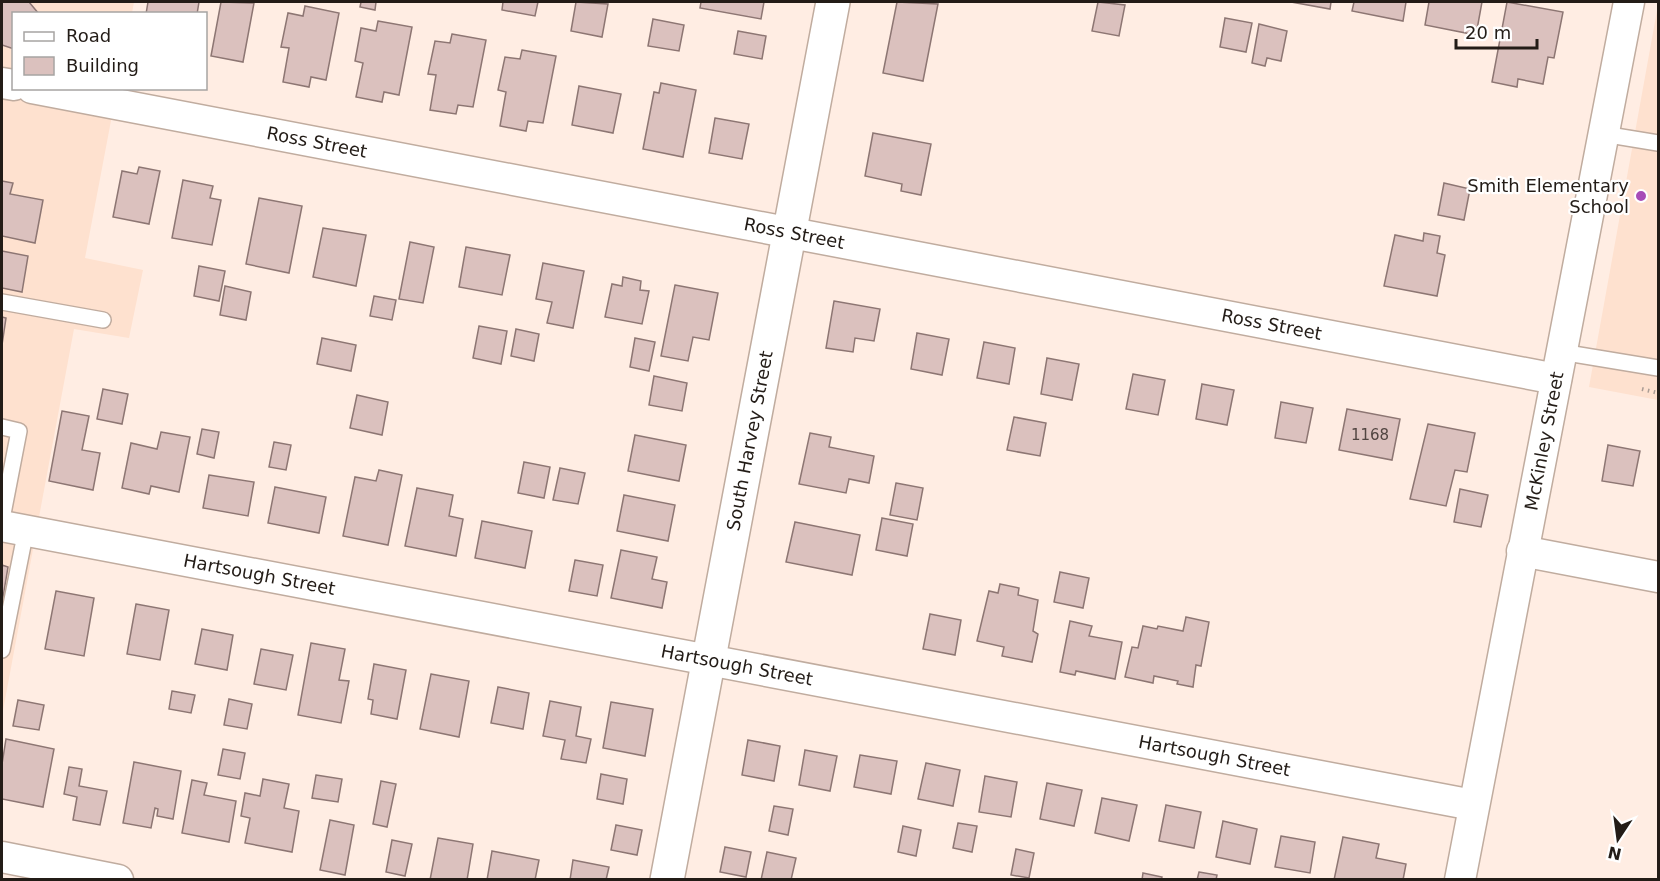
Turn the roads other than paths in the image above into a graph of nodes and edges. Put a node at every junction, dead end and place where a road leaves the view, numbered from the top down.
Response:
1 (833, 2) edge
2 (1629, 2) edge
3 (43, 90) edge
4 (1603, 134) junction
5 (1659, 143) edge
6 (789, 232) junction
7 (2, 302) edge
8 (104, 320) dead end
9 (1558, 365) junction
10 (1659, 368) edge
11 (2, 427) edge
12 (10, 525) edge
13 (1522, 551) junction
14 (1659, 577) edge
15 (2, 650) edge
16 (708, 660) junction
17 (1473, 805) junction
18 (2, 857) edge
19 (118, 879) edge
20 (667, 879) edge
21 (1460, 879) edge

1 - 6 street, South Harvey Street
2 - 4 street, McKinley Street
3 - 6 street, Ross Street
4 - 5 lane
4 - 9 street, McKinley Street
6 - 9 street, Ross Street
6 - 16 street, South Harvey Street
7 - 8 lane
9 - 10 lane
9 - 13 street, McKinley Street
11 - 12 lane
12 - 15 lane
12 - 16 street, Hartsough Street
13 - 14 street
13 - 17 street, McKinley Street
16 - 17 street, Hartsough Street
16 - 20 street, South Harvey Street
17 - 21 street, McKinley Street
18 - 19 street

